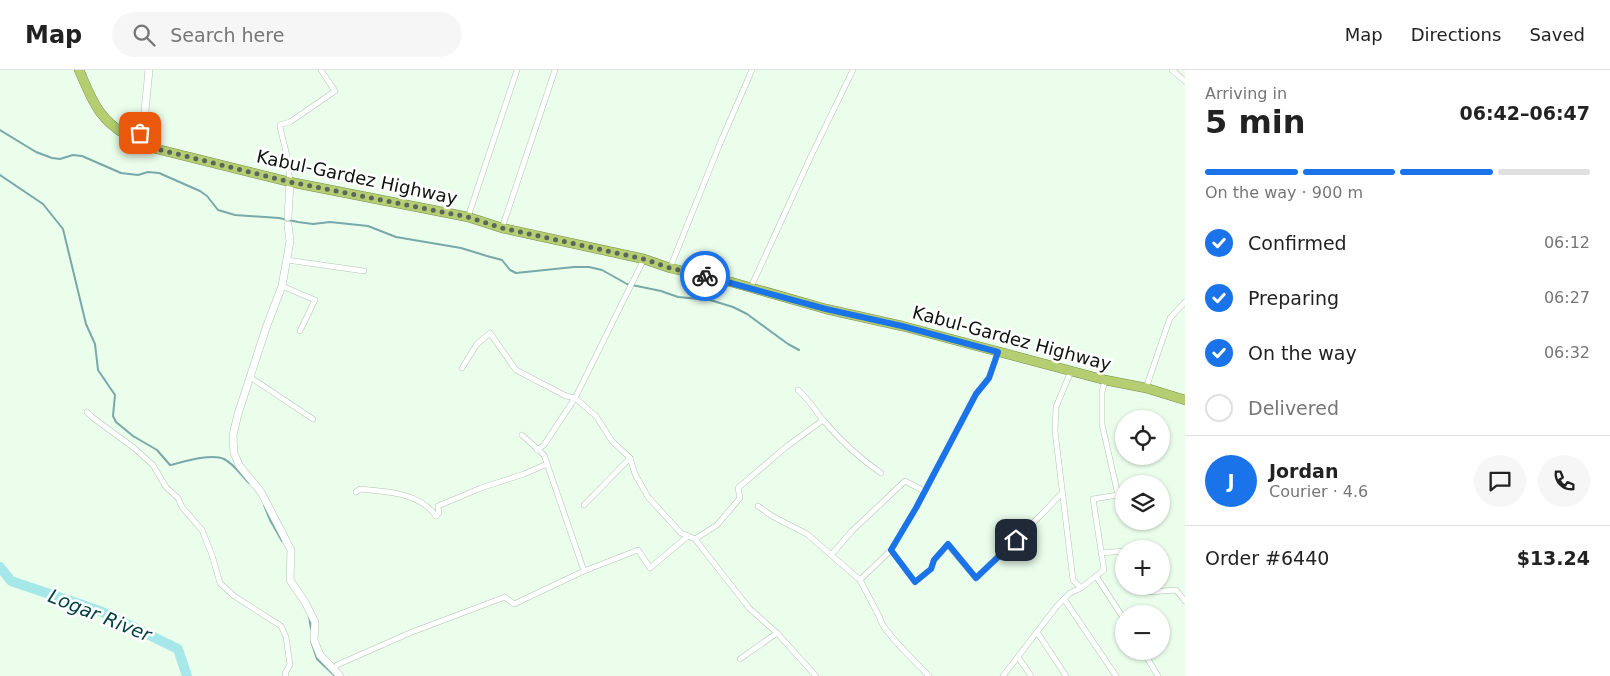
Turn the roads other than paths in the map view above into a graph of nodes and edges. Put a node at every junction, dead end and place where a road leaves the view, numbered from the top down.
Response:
1 (79, 70) edge
2 (149, 70) edge
3 (321, 70) edge
4 (517, 70) edge
5 (555, 70) edge
6 (752, 70) edge
7 (854, 70) edge
8 (1172, 70) edge
9 (1185, 81) edge
10 (136, 142) junction
11 (290, 182) junction
12 (468, 217) junction
13 (502, 228) junction
14 (644, 259) junction
15 (287, 260) junction
16 (670, 268) junction
17 (364, 271) dead end
18 (282, 286) junction
19 (751, 287) junction
20 (1185, 302) edge
21 (300, 331) dead end
22 (998, 352) junction
23 (462, 368) dead end
24 (1071, 371) junction
25 (250, 377) junction
26 (1105, 380) junction
27 (1146, 388) junction
28 (798, 390) dead end
29 (575, 398) junction
30 (1185, 400) edge
31 (87, 412) dead end
32 (313, 419) dead end
33 (823, 420) junction
34 (522, 435) dead end
35 (537, 450) junction
36 (630, 458) junction
37 (547, 464) junction
38 (881, 473) dead end
39 (924, 491) junction
40 (356, 492) dead end
41 (1062, 493) junction
42 (584, 505) dead end
43 (758, 506) dead end
44 (688, 536) junction
45 (695, 539) junction
46 (891, 550) junction
47 (1115, 552) edge
48 (1101, 553) junction
49 (832, 554) junction
50 (584, 571) junction
51 (1096, 576) junction
52 (860, 580) junction
53 (1081, 588) junction
54 (1170, 590) edge
55 (1064, 599) junction
56 (1185, 601) edge
57 (1115, 605) edge
58 (1038, 632) junction
59 (777, 633) junction
60 (1018, 657) junction
61 (740, 659) dead end
62 (1148, 660) edge
63 (334, 670) junction
64 (286, 676) edge
65 (340, 676) edge
66 (816, 676) edge
67 (929, 676) edge
68 (1003, 676) edge
69 (1031, 676) edge
70 (1066, 676) edge
71 (1116, 676) edge
72 (1158, 676) edge

1 - 10 highway, Kabul-Gardez Highway
2 - 10 street
3 - 11 street
4 - 12 street
5 - 13 street
6 - 16 street
7 - 19 street
8 - 9 street
10 - 11 highway, Kabul-Gardez Highway
11 - 12 highway, Kabul-Gardez Highway
11 - 15 street
12 - 13 highway, Kabul-Gardez Highway
13 - 14 highway, Kabul-Gardez Highway
14 - 16 highway, Kabul-Gardez Highway
14 - 29 street
15 - 17 street
15 - 18 street
16 - 19 highway, Kabul-Gardez Highway
18 - 21 street
18 - 25 street
19 - 22 highway, Kabul-Gardez Highway
20 - 27 street
22 - 24 highway, Kabul-Gardez Highway
22 - 39 street
23 - 29 street
24 - 26 highway, Kabul-Gardez Highway
24 - 41 street
25 - 32 street
25 - 63 street
26 - 27 highway, Kabul-Gardez Highway
26 - 48 street
27 - 30 highway, Kabul-Gardez Highway
28 - 33 street
29 - 35 street
29 - 36 street
31 - 64 street
33 - 38 street
33 - 45 street
34 - 35 street
35 - 37 street
36 - 42 street
36 - 44 street
37 - 40 street
37 - 50 street
39 - 46 street
39 - 49 street
41 - 46 street
41 - 53 street
43 - 49 street
44 - 45 street
44 - 50 street
45 - 59 street
46 - 52 street
47 - 48 street
48 - 51 street
49 - 52 street
50 - 63 street
51 - 53 street
51 - 57 street
52 - 67 street
53 - 55 street
54 - 56 street
55 - 58 street
55 - 71 street
58 - 60 street
58 - 70 street
59 - 61 street
59 - 66 street
60 - 68 street
60 - 69 street
62 - 72 street
63 - 65 street

